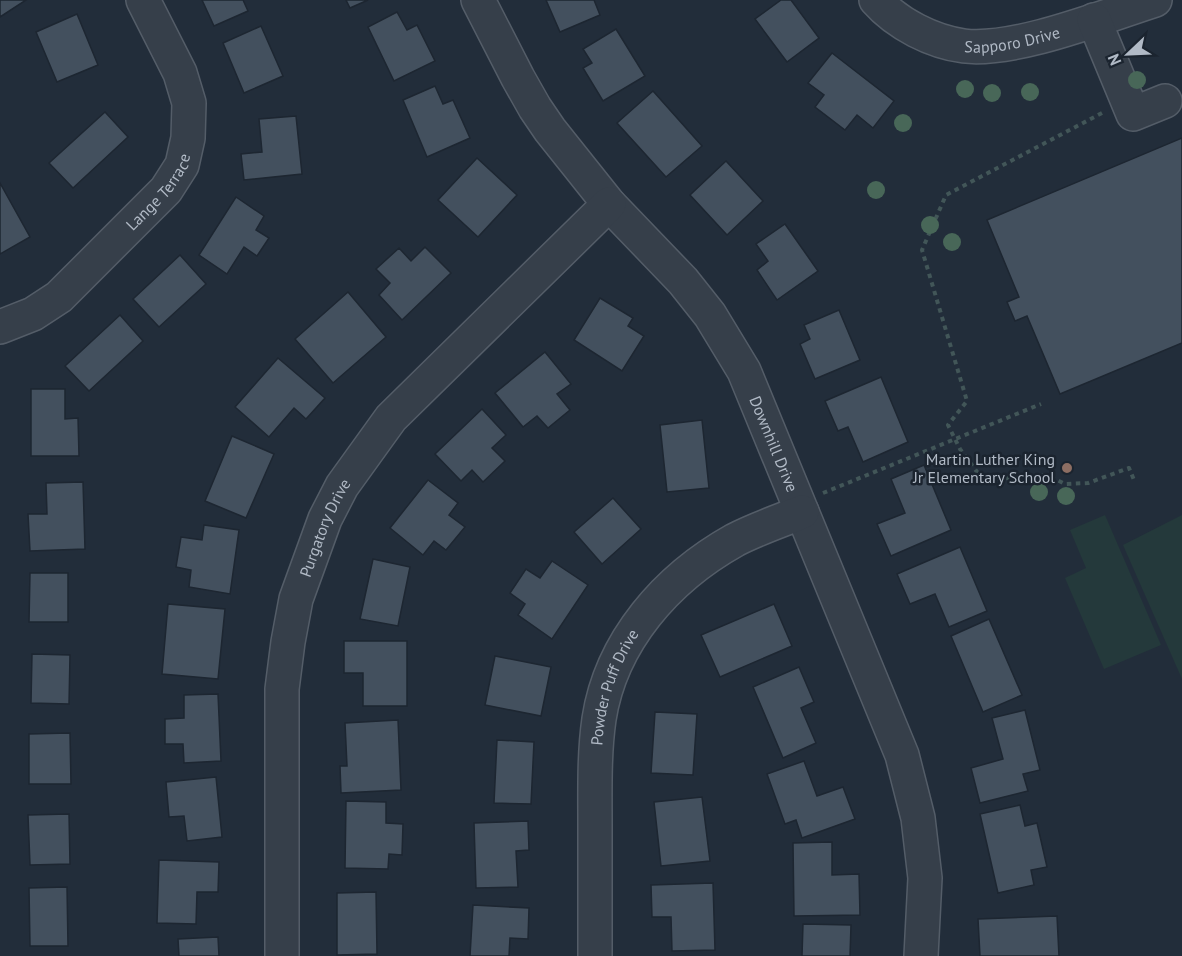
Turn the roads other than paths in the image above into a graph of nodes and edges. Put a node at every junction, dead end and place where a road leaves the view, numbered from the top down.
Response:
1 (143, 0) edge
2 (478, 0) edge
3 (876, 0) edge
4 (1155, 0) edge
5 (1094, 20) junction
6 (1165, 101) dead end
7 (609, 204) junction
8 (0, 327) edge
9 (811, 503) junction
10 (282, 956) edge
11 (595, 956) edge
12 (921, 956) edge

1 - 8 street, Lange Terrace
2 - 7 street, Downhill Drive
3 - 5 street, Sapporo Drive
4 - 5 street, Sapporo Drive
5 - 6 street
7 - 9 street, Downhill Drive
7 - 10 street, Purgatory Drive
9 - 11 street, Powder Puff Drive
9 - 12 street, Downhill Drive

